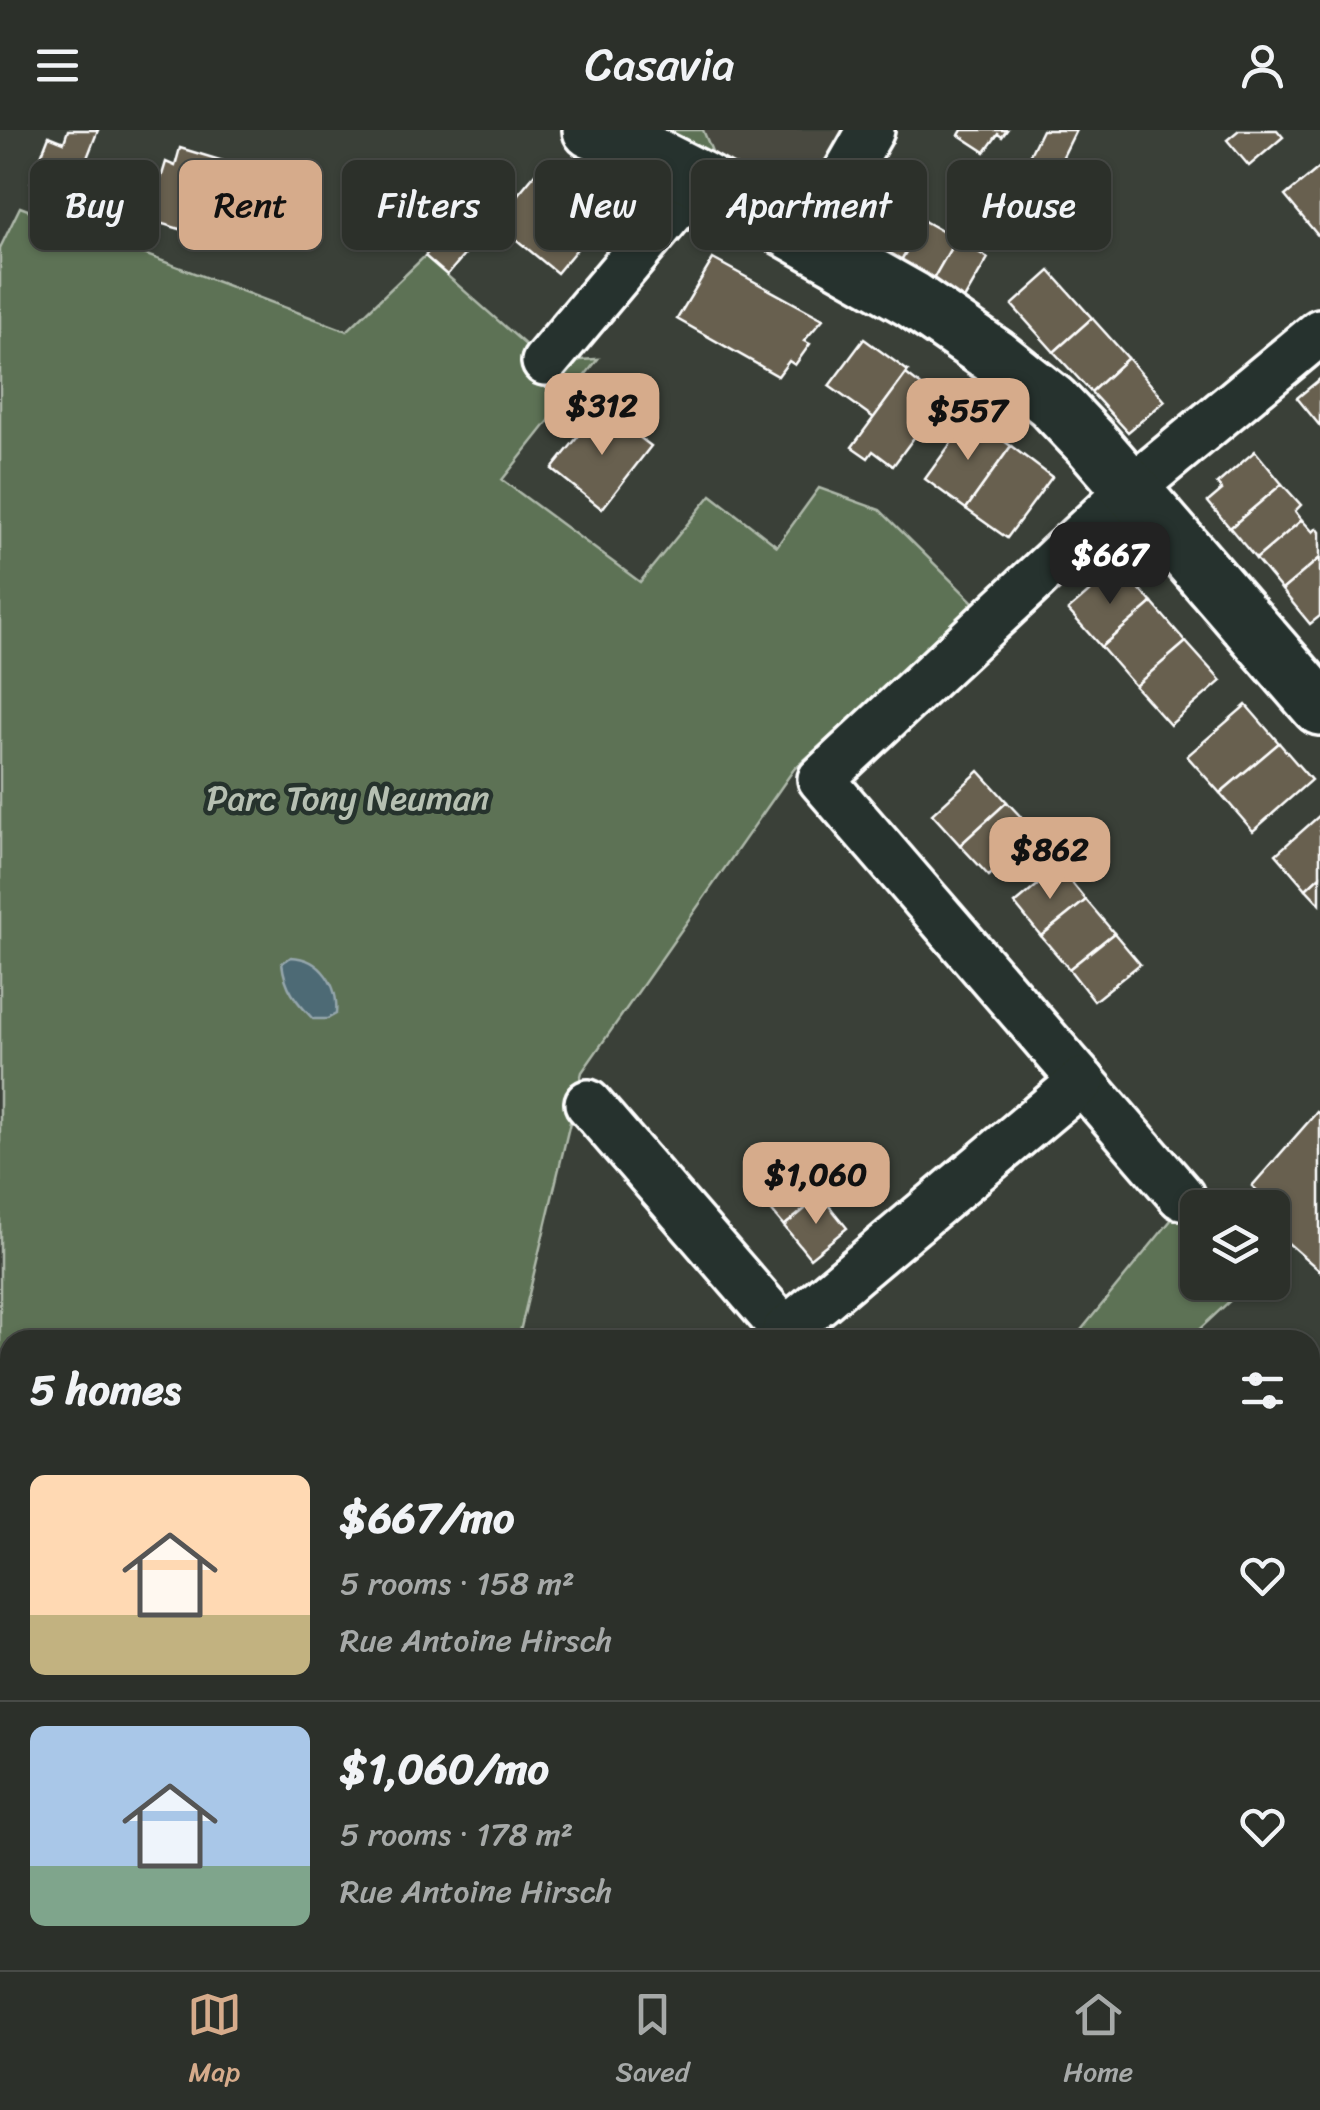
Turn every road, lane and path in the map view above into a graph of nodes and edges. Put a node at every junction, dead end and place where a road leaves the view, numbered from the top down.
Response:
1 (591, 130) edge
2 (872, 130) edge
3 (654, 142) edge
4 (855, 160) edge
5 (691, 172) edge
6 (691, 189) edge
7 (826, 250) edge
8 (1320, 332) edge
9 (545, 362) dead end
10 (1132, 489) junction
11 (1320, 707) edge
12 (1082, 1082) junction
13 (588, 1103) dead end
14 (1180, 1195) edge
15 (785, 1330) edge
16 (795, 1330) edge

1 - 3 main road
2 - 4 street
3 - 5 main road
6 - 9 street
7 - 10 main road
8 - 10 street
10 - 11 main road
10 - 12 street
12 - 14 street
12 - 16 street
13 - 15 street

